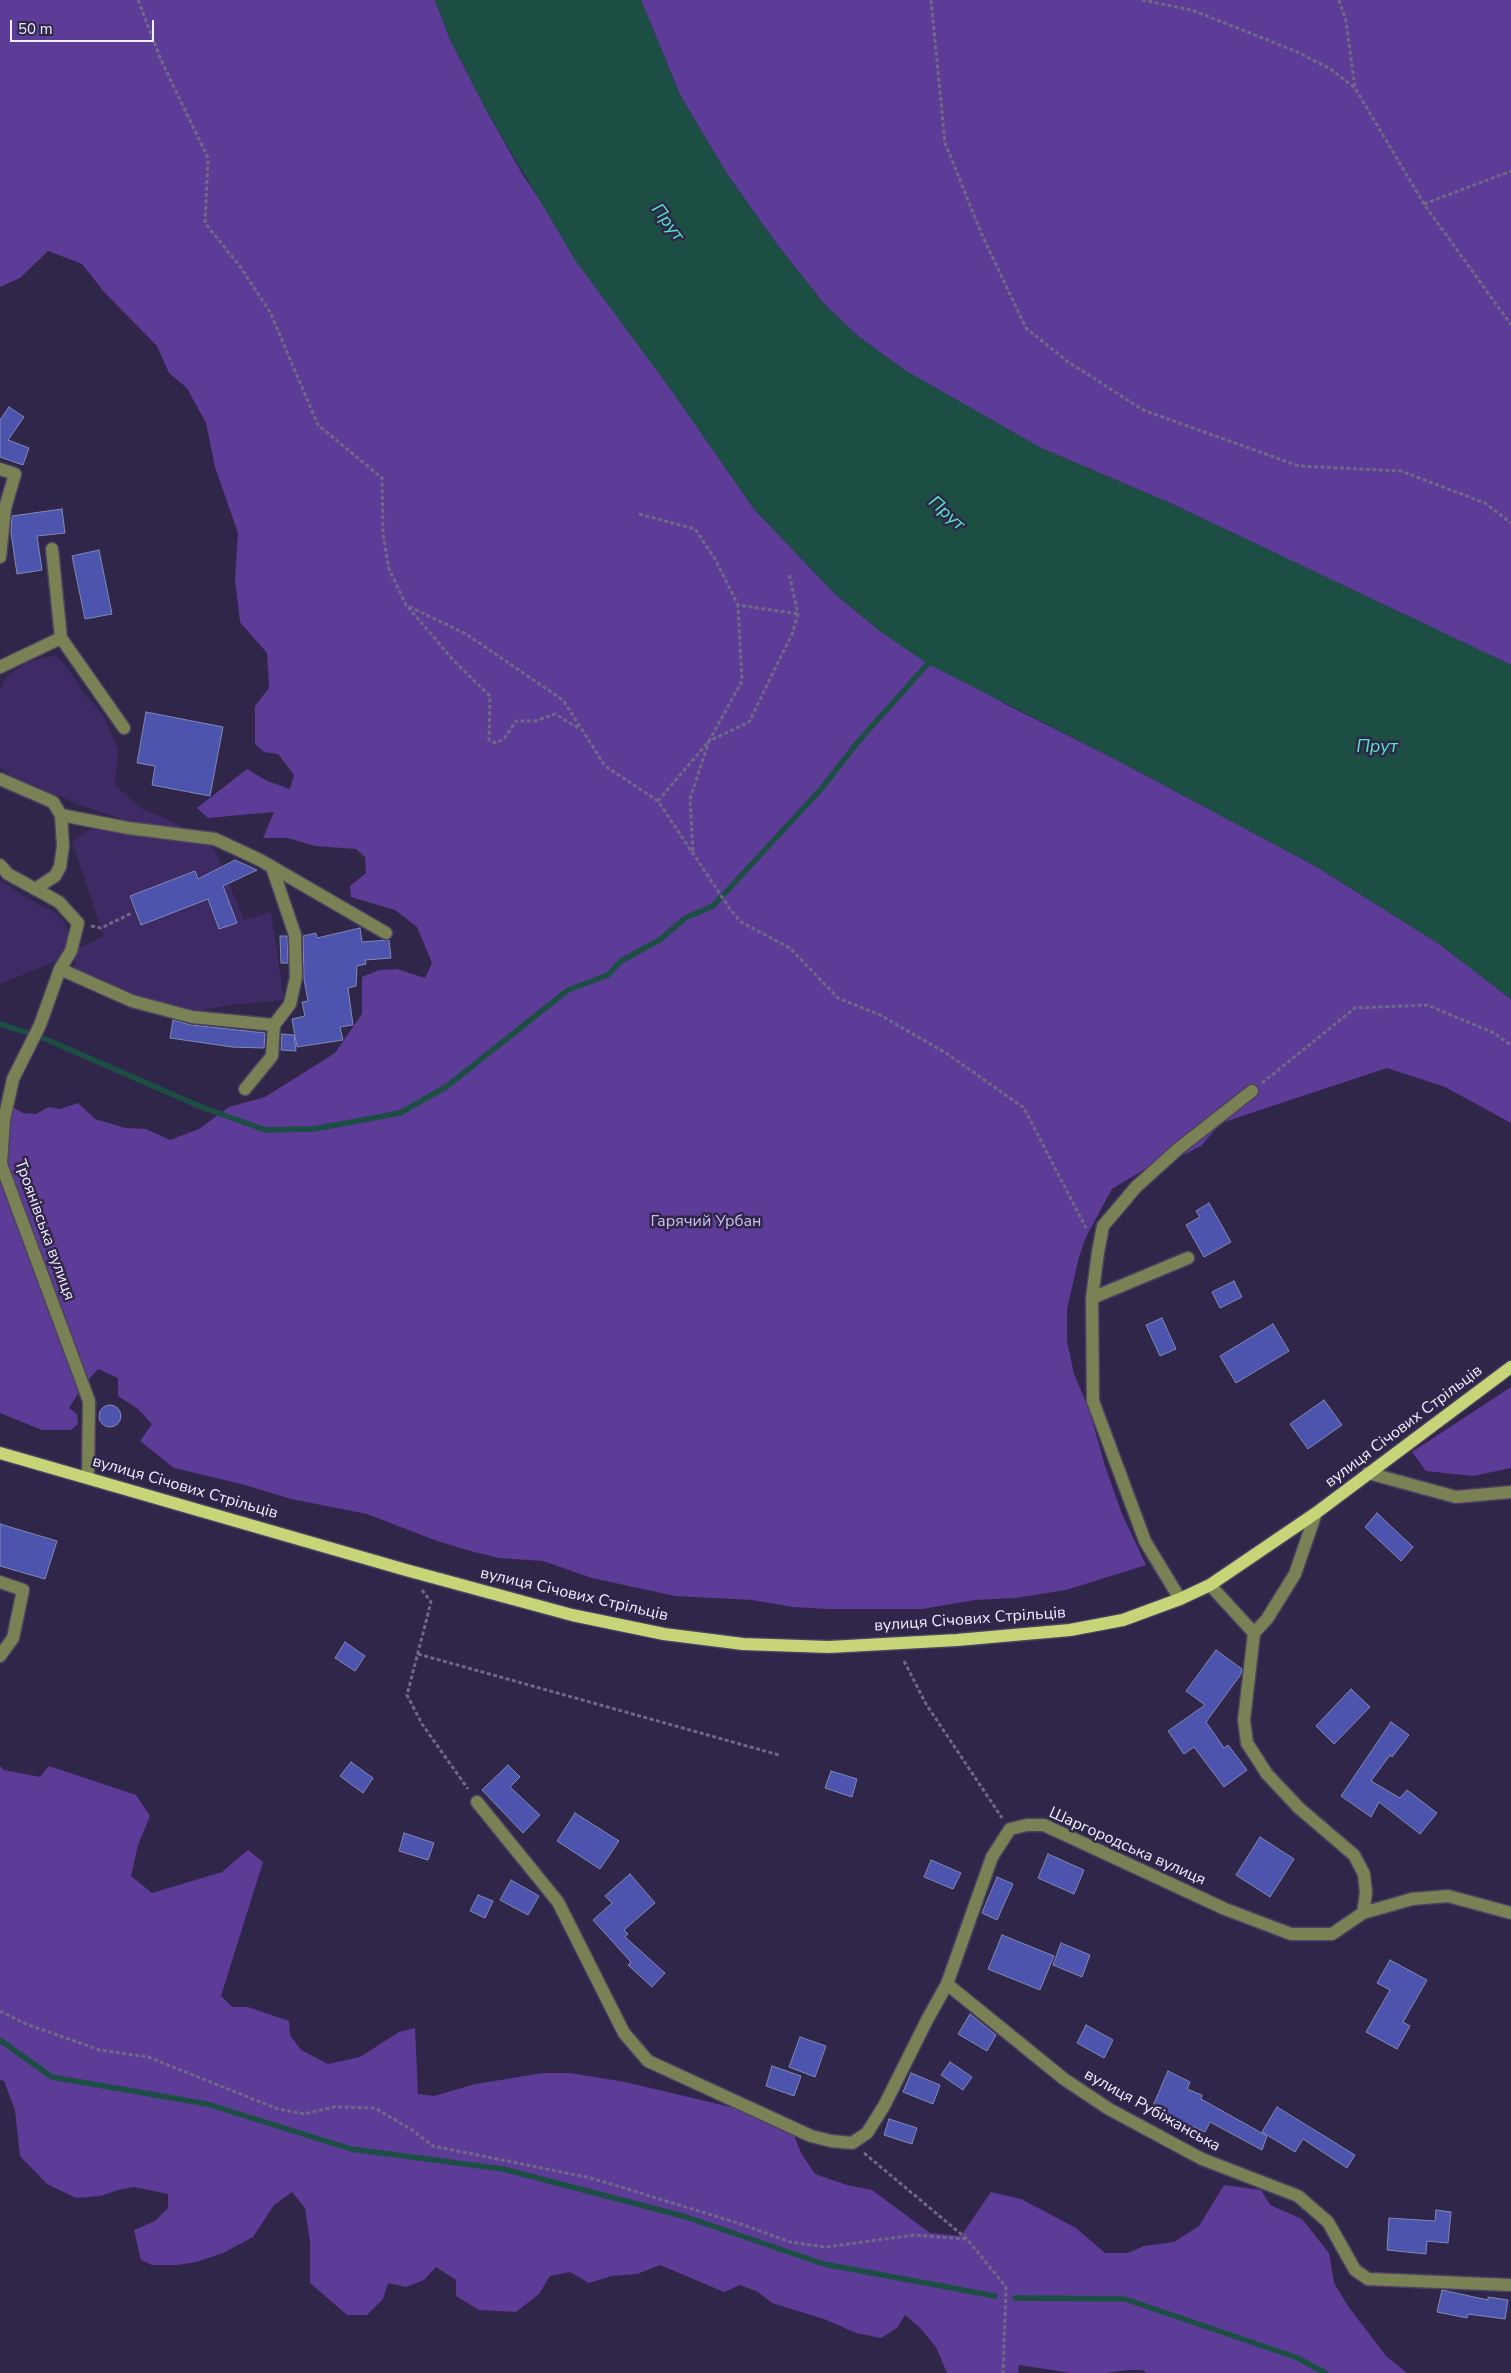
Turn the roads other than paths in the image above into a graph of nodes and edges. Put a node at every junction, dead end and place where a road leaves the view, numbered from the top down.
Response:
1 (0, 468) edge
2 (52, 549) dead end
3 (0, 557) edge
4 (61, 638) junction
5 (0, 667) edge
6 (124, 728) dead end
7 (0, 779) edge
8 (61, 815) junction
9 (0, 865) edge
10 (272, 867) junction
11 (35, 889) junction
12 (386, 934) dead end
13 (60, 969) junction
14 (274, 1025) junction
15 (245, 1089) dead end
16 (1252, 1091) road end
17 (1188, 1258) dead end
18 (1092, 1298) junction
19 (1511, 1367) edge
20 (0, 1453) edge
21 (1368, 1473) junction
22 (88, 1477) junction
23 (1511, 1492) edge
24 (1316, 1513) junction
25 (0, 1582) edge
26 (1210, 1585) junction
27 (1180, 1599) junction
28 (1254, 1633) junction
29 (0, 1656) edge
30 (477, 1802) road end
31 (1363, 1913) junction
32 (1511, 1913) edge
33 (947, 1984) junction
34 (1511, 2285) edge

1 - 3 street
2 - 4 street
4 - 5 street
4 - 6 street
7 - 8 street
8 - 10 street
8 - 11 street
9 - 11 street
10 - 12 street
10 - 14 street
11 - 13 street, Троянівська вулиця
13 - 14 street
13 - 22 street, Троянівська вулиця
14 - 15 street
16 - 18 street
17 - 18 street
18 - 27 street
19 - 21 main road, вулиця Січових Стрільців
20 - 22 main road, вулиця Січових Стрільців
21 - 23 street
21 - 24 main road, вулиця Січових Стрільців
22 - 27 main road, вулиця Січових Стрільців
24 - 26 main road, вулиця Січових Стрільців
24 - 28 street
25 - 29 street
26 - 27 main road, вулиця Січових Стрільців
26 - 28 street
28 - 31 street
30 - 33 street
31 - 32 street, Шаргородська вулиця
31 - 33 street, Шаргородська вулиця
33 - 34 street, вулиця Рубіжанська

